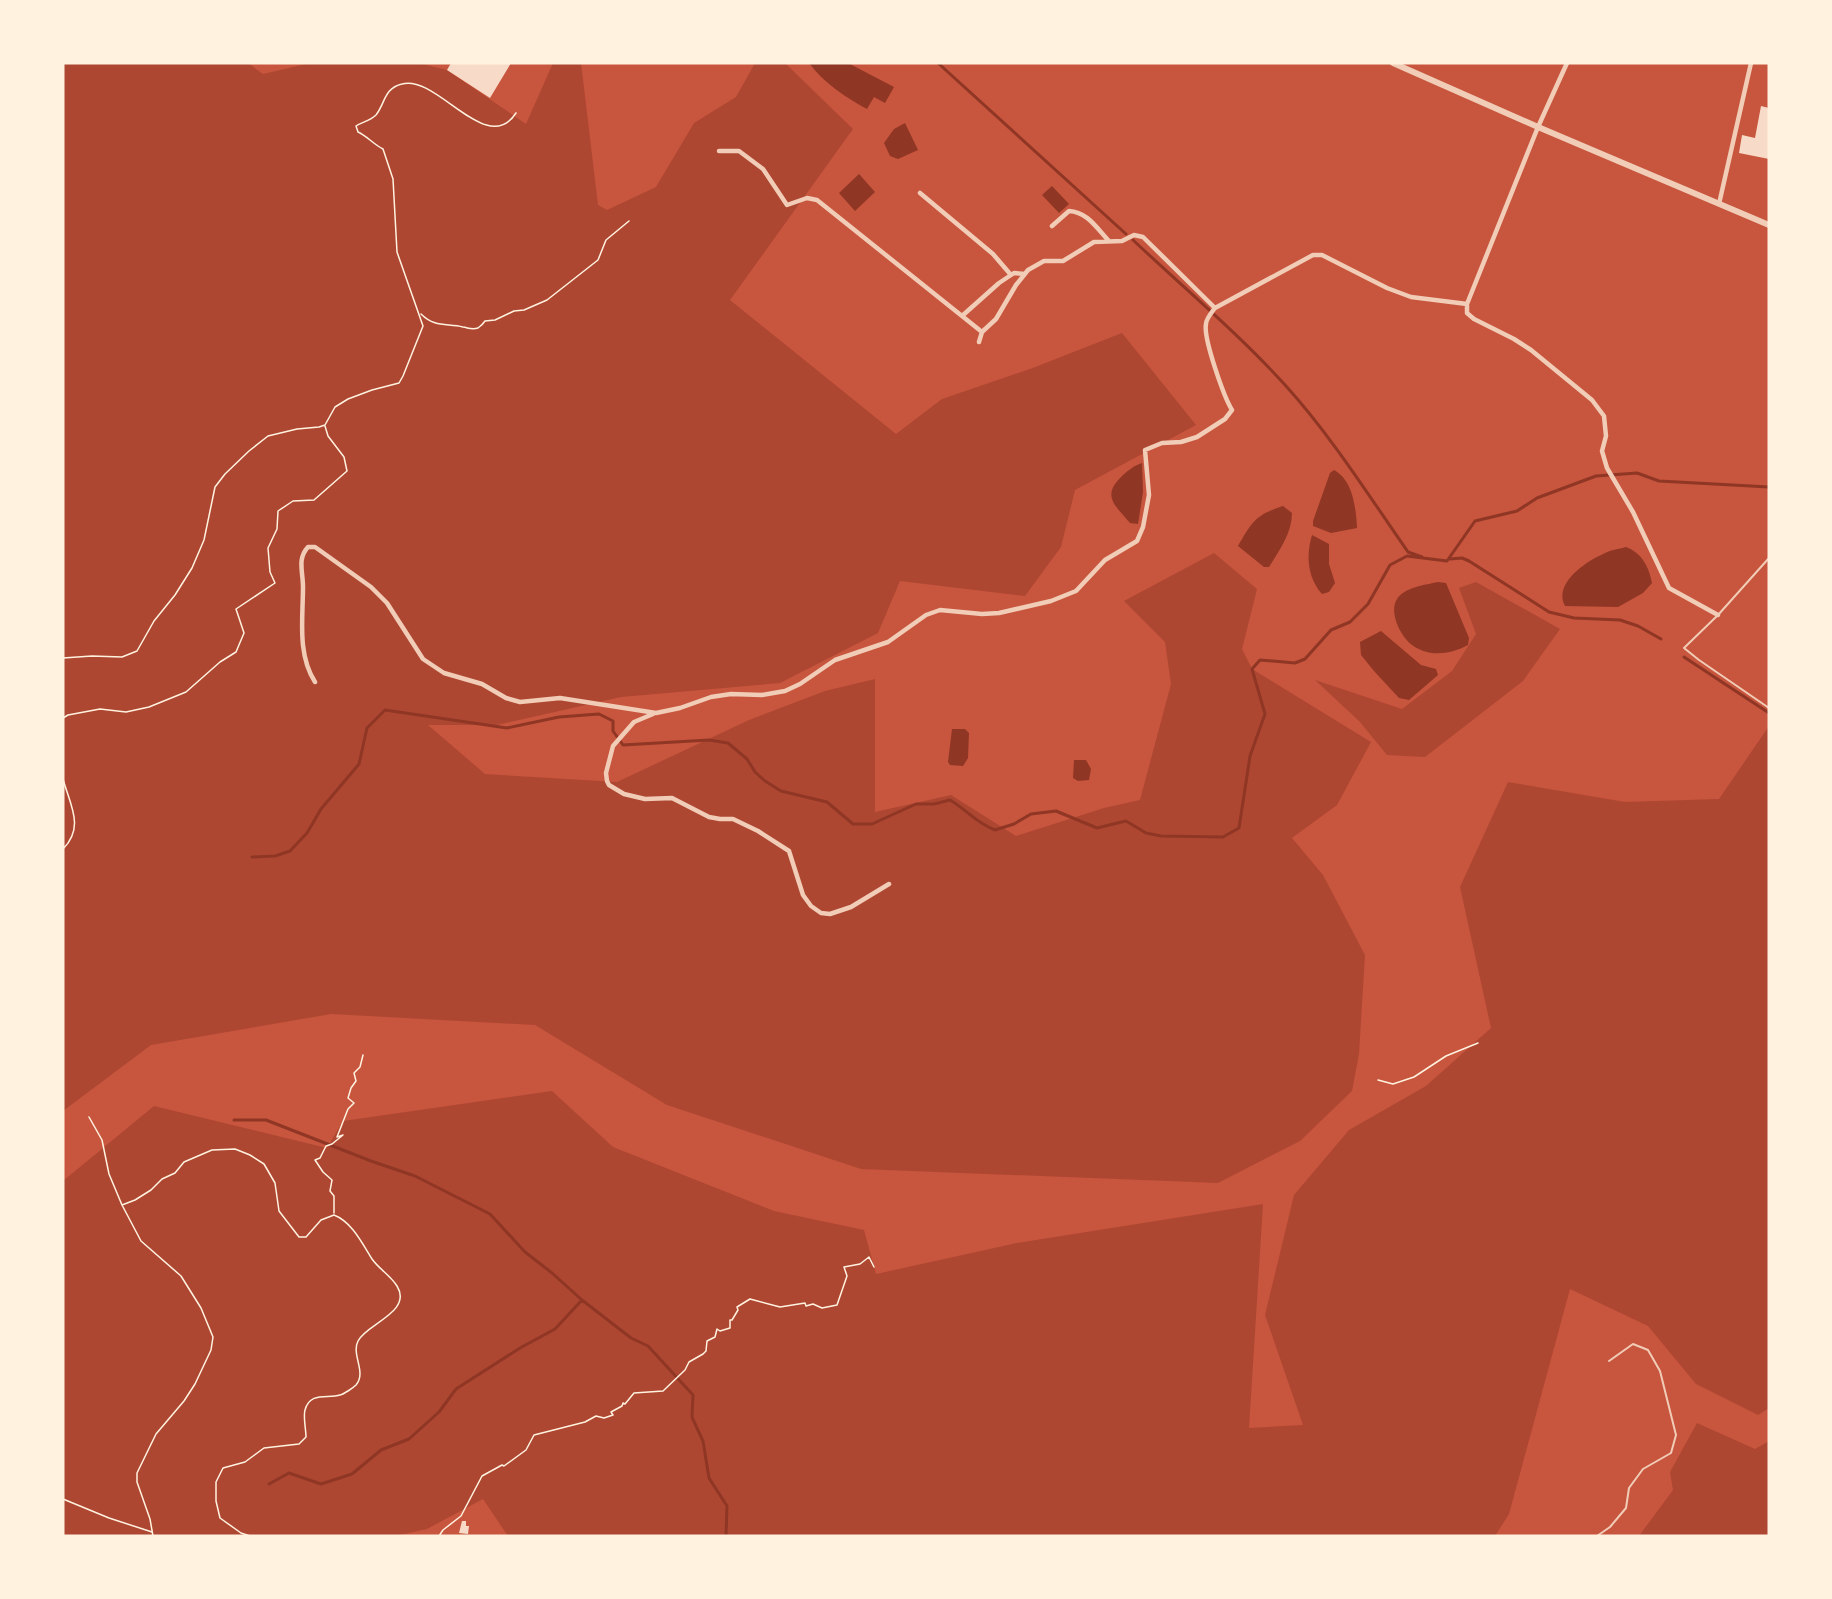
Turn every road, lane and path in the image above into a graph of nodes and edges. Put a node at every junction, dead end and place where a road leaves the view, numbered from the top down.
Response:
1 (1394, 63) edge
2 (1567, 63) edge
3 (1751, 63) edge
4 (516, 113) dead end
5 (1538, 127) junction
6 (719, 151) dead end
7 (920, 193) dead end
8 (1719, 204) junction
9 (629, 221) dead end
10 (1769, 225) edge
11 (1052, 226) dead end
12 (1108, 240) junction
13 (1025, 274) junction
14 (1011, 275) junction
15 (1467, 304) junction
16 (1215, 308) junction
17 (419, 312) junction
18 (962, 316) junction
19 (982, 332) junction
20 (979, 342) dead end
21 (325, 425) junction
22 (1769, 558) edge
23 (1718, 615) junction
24 (63, 658) edge
25 (315, 682) dead end
26 (1769, 708) edge
27 (656, 713) junction
28 (63, 718) edge
29 (63, 779) edge
30 (63, 849) edge
31 (889, 884) dead end
32 (1478, 1043) dead end
33 (363, 1055) dead end
34 (1378, 1080) dead end
35 (89, 1117) dead end
36 (122, 1206) junction
37 (334, 1215) junction
38 (874, 1267) dead end
39 (1609, 1361) dead end
40 (63, 1499) edge
41 (153, 1532) junction
42 (153, 1536) edge
43 (250, 1536) edge
44 (439, 1536) edge
45 (1597, 1536) edge

1 - 5 street
2 - 5 street
3 - 8 street
4 - 17 path
5 - 8 street
5 - 15 street
6 - 18 street
7 - 14 street
8 - 10 street
9 - 17 path
11 - 12 street
12 - 13 street
12 - 16 street
13 - 14 street
13 - 19 street
14 - 18 street
15 - 16 street
15 - 23 street
16 - 27 street
17 - 21 path
18 - 19 street
19 - 20 street
21 - 24 path
21 - 28 path
22 - 23 lane
23 - 26 lane
25 - 27 street
27 - 31 street
29 - 30 path
32 - 34 path
33 - 37 path
35 - 36 path
36 - 37 path
36 - 41 path
37 - 43 path
38 - 44 path
39 - 45 lane
40 - 41 path
41 - 42 path

